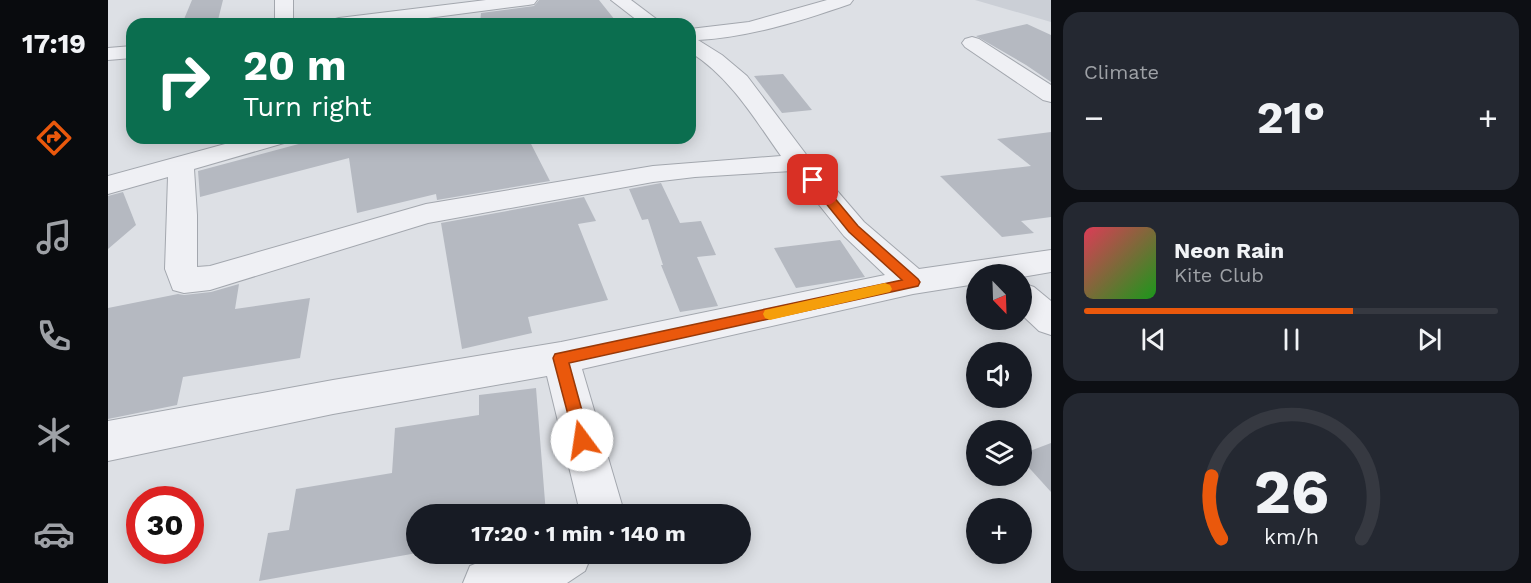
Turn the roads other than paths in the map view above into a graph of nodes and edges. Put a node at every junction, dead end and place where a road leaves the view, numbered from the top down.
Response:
1 (284, 0) edge
2 (528, 0) edge
3 (620, 0) edge
4 (844, 0) edge
5 (416, 7) edge
6 (284, 18) edge
7 (366, 18) edge
8 (646, 18) edge
9 (696, 35) edge
10 (972, 43) dead end
11 (696, 48) edge
12 (126, 52) edge
13 (108, 54) edge
14 (1051, 95) edge
15 (253, 144) edge
16 (800, 163) junction
17 (181, 164) junction
18 (108, 186) edge
19 (1051, 261) edge
20 (1032, 265) edge
21 (966, 276) edge
22 (914, 282) junction
23 (1032, 305) edge
24 (1051, 321) edge
25 (561, 358) junction
26 (108, 441) edge
27 (600, 504) edge
28 (553, 564) edge
29 (487, 583) edge

1 - 6 street
2 - 5 street
3 - 8 street
4 - 9 street
5 - 7 street
10 - 14 street
11 - 16 street
12 - 13 street
15 - 17 street
16 - 17 street
16 - 22 street
17 - 18 street
19 - 20 street
21 - 22 street
22 - 25 street
23 - 24 street
25 - 26 street
25 - 27 street
28 - 29 street

